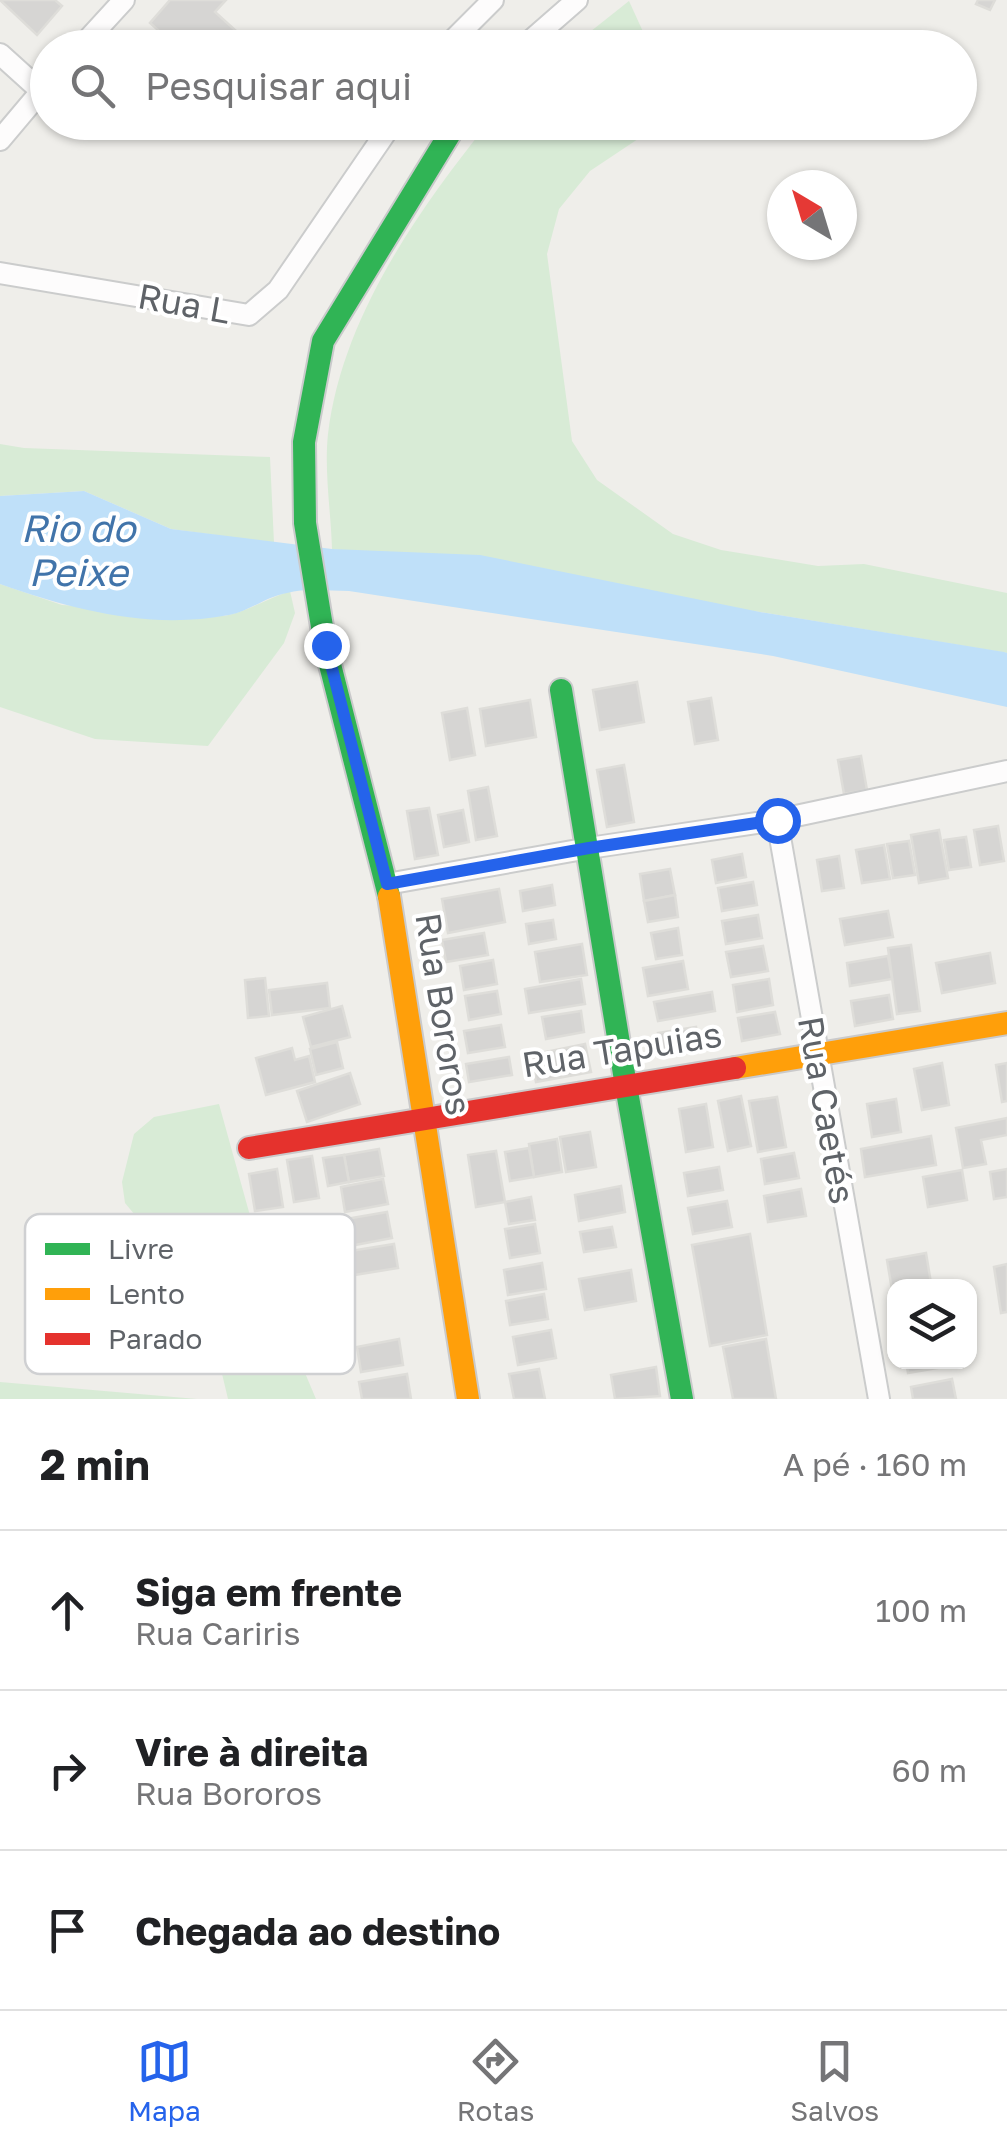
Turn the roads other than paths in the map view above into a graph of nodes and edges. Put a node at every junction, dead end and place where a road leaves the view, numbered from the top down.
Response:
1 (124, 0) edge
2 (494, 0) edge
3 (577, 0) edge
4 (96, 30) edge
5 (463, 30) edge
6 (543, 30) edge
7 (0, 54) edge
8 (30, 76) edge
9 (30, 104) edge
10 (0, 140) edge
11 (380, 140) edge
12 (446, 140) edge
13 (0, 272) edge
14 (560, 690) dead end
15 (1007, 771) edge
16 (777, 820) junction
17 (589, 848) junction
18 (387, 884) junction
19 (1007, 1022) edge
20 (816, 1053) junction
21 (626, 1086) junction
22 (424, 1118) junction
23 (250, 1148) dead end
24 (468, 1399) edge
25 (682, 1399) edge
26 (878, 1399) edge

1 - 4 street
2 - 5 street
3 - 6 street
7 - 8 street
9 - 10 street
11 - 13 street, Rua L
12 - 18 street, Rua Bororos
14 - 17 street
15 - 16 street
16 - 17 street
16 - 20 street, Rua Caetés
17 - 18 street
17 - 21 street
18 - 22 street, Rua Bororos
19 - 20 street, Rua Tapuias
20 - 21 street, Rua Tapuias
20 - 26 street, Rua Caetés
21 - 22 street, Rua Tapuias
21 - 25 street
22 - 23 street, Rua Tapuias
22 - 24 street, Rua Bororos

